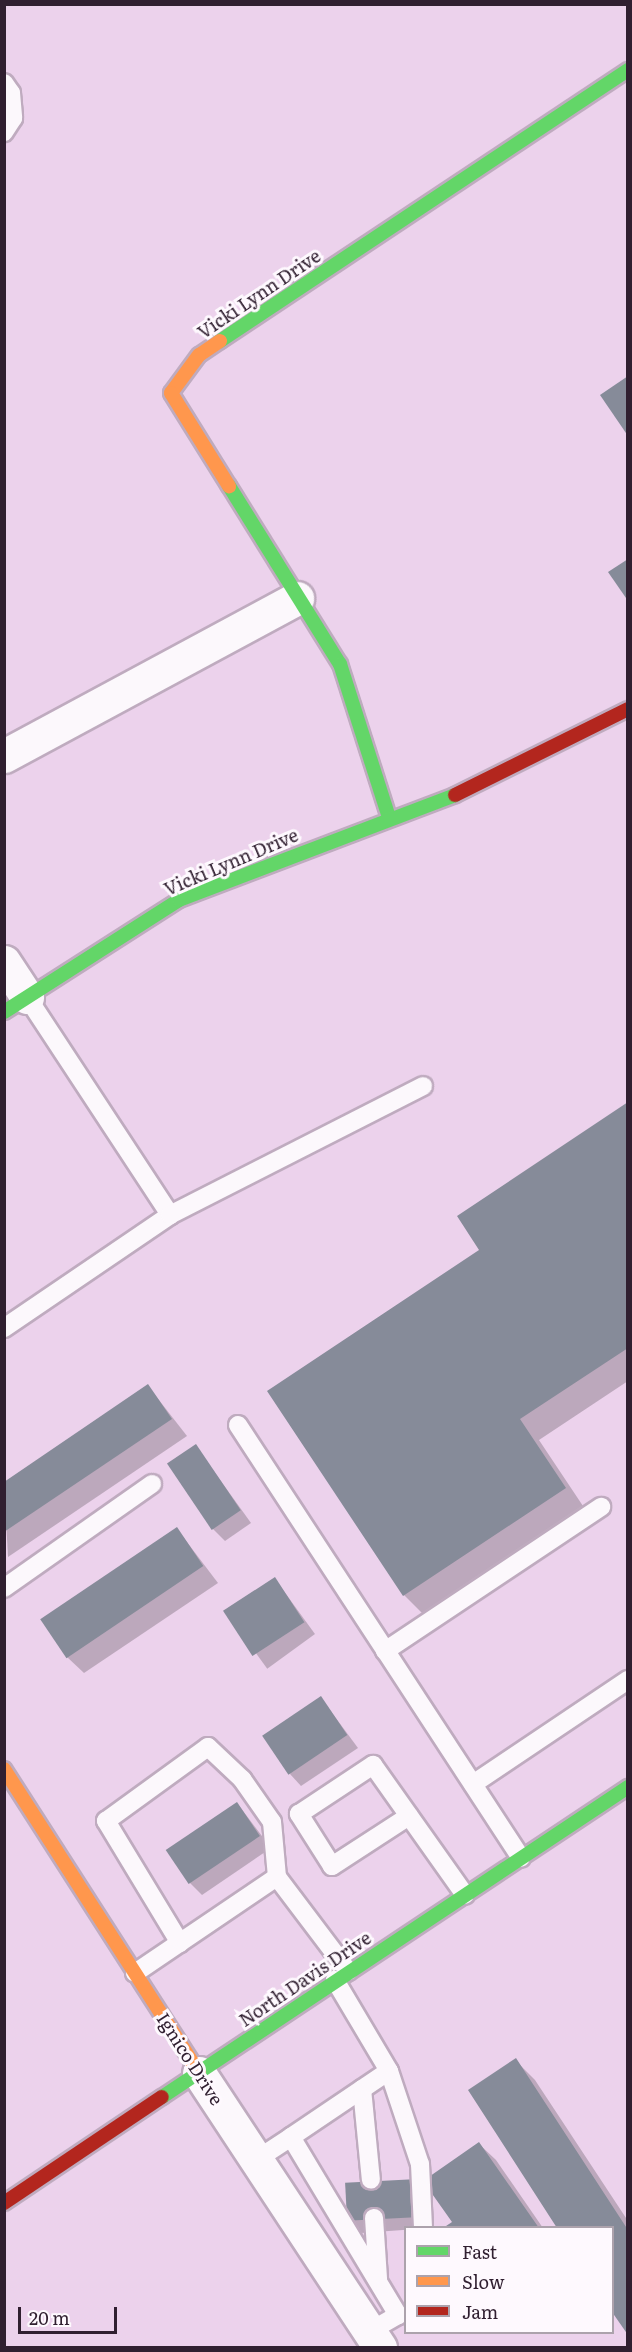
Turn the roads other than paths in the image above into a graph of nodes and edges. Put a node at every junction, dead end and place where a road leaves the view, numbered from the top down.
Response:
1 (627, 70) edge
2 (4, 82) edge
3 (4, 132) edge
4 (297, 598) junction
5 (627, 710) edge
6 (4, 756) edge
7 (388, 818) junction
8 (4, 962) edge
9 (16, 1004) edge
10 (423, 1086) dead end
11 (170, 1215) junction
12 (4, 1328) edge
13 (238, 1425) dead end
14 (152, 1484) dead end
15 (601, 1507) dead end
16 (4, 1588) edge
17 (385, 1651) junction
18 (627, 1680) edge
19 (4, 1769) edge
20 (473, 1784) junction
21 (627, 1787) edge
22 (409, 1816) junction
23 (521, 1858) junction
24 (277, 1877) junction
25 (465, 1895) junction
26 (180, 1943) junction
27 (135, 1973) junction
28 (342, 1975) junction
29 (389, 2071) junction
30 (199, 2073) junction
31 (362, 2089) junction
32 (291, 2137) junction
33 (256, 2160) junction
34 (370, 2180) dead end
35 (4, 2204) edge
36 (374, 2218) dead end
37 (423, 2226) edge
38 (379, 2284) junction
39 (402, 2313) edge
40 (374, 2339) edge

1 - 4 street, Vicki Lynn Drive
2 - 3 lane
4 - 6 street
4 - 7 street, Vicki Lynn Drive
5 - 7 street, Vicki Lynn Drive
7 - 9 street, Vicki Lynn Drive
8 - 9 street
9 - 11 lane
10 - 11 lane
11 - 12 lane
13 - 17 lane
14 - 16 lane
15 - 17 lane
17 - 20 lane
18 - 20 lane
19 - 27 street, Ignico Drive
20 - 23 lane
21 - 23 street, North Davis Drive
22 - 22 lane
22 - 25 lane
23 - 25 street, North Davis Drive
24 - 26 lane
24 - 26 lane
24 - 28 lane
25 - 28 street, North Davis Drive
26 - 27 lane
27 - 30 street, Ignico Drive
28 - 29 lane
28 - 30 street, North Davis Drive
29 - 31 lane
29 - 37 lane
30 - 33 street, Ignico Drive
30 - 35 street, North Davis Drive
31 - 32 lane
31 - 34 lane
32 - 33 lane
32 - 38 lane
33 - 40 street, Ignico Drive
36 - 38 lane
38 - 39 lane
39 - 40 lane

